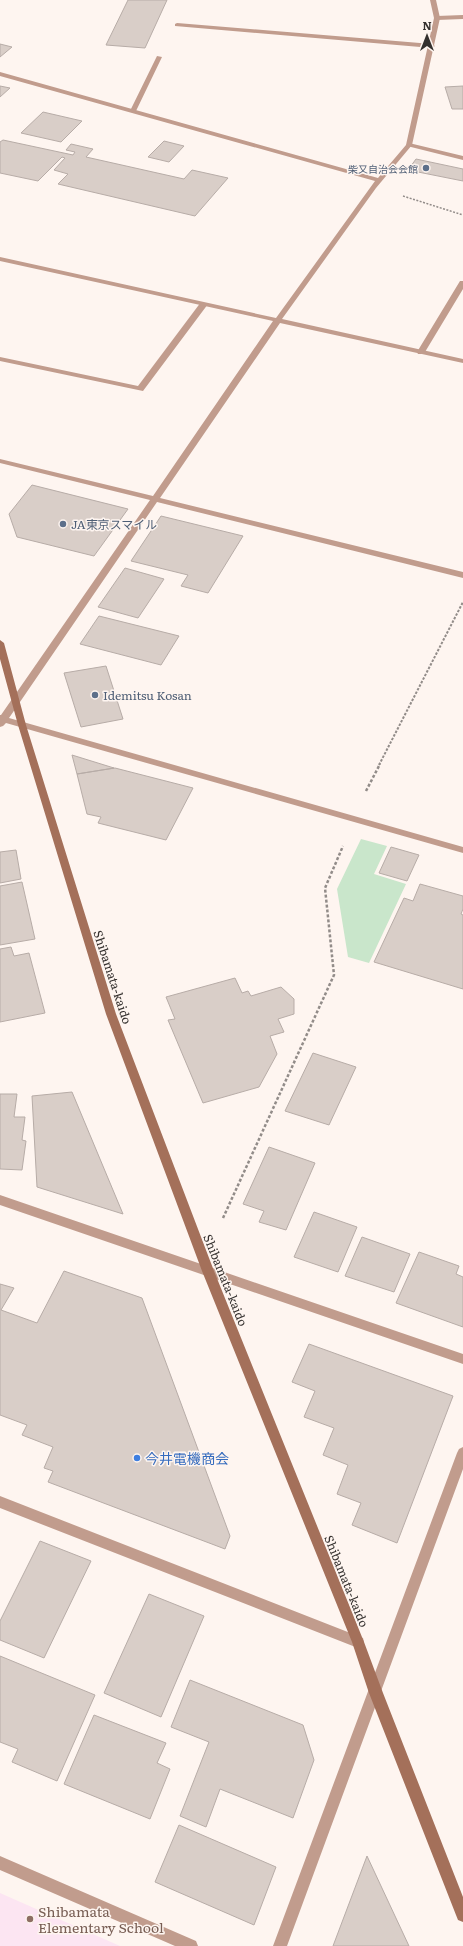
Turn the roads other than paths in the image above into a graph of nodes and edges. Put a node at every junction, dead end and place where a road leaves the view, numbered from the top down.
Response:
1 (433, 0) edge
2 (463, 17) edge
3 (437, 18) junction
4 (177, 25) dead end
5 (432, 46) junction
6 (159, 57) dead end
7 (0, 74) edge
8 (133, 111) junction
9 (409, 145) junction
10 (463, 158) edge
11 (379, 180) junction
12 (0, 259) edge
13 (463, 283) edge
14 (204, 304) junction
15 (278, 320) junction
16 (421, 352) junction
17 (0, 359) edge
18 (463, 361) edge
19 (0, 461) edge
20 (154, 499) junction
21 (463, 575) edge
22 (0, 643) edge
23 (17, 700) junction
24 (1, 720) edge
25 (22, 725) junction
26 (463, 850) edge
27 (0, 1200) edge
28 (208, 1271) junction
29 (463, 1359) edge
30 (463, 1453) edge
31 (0, 1502) edge
32 (358, 1642) junction
33 (376, 1693) junction
34 (0, 1863) edge
35 (463, 1915) edge
36 (191, 1946) edge
37 (280, 1946) edge

1 - 3 street
2 - 3 street
3 - 5 street
4 - 5 street
5 - 9 street
6 - 8 street
7 - 8 street
8 - 11 street
9 - 10 street
9 - 11 street
11 - 15 street
12 - 14 street
13 - 16 street
14 - 15 street
14 - 17 street
15 - 16 street
15 - 20 street
16 - 18 street
19 - 20 street
20 - 21 street
20 - 23 street
22 - 23 main road, Shibamata-kaido
23 - 24 street
23 - 25 main road, Shibamata-kaido
24 - 25 street
25 - 26 street
25 - 28 main road, Shibamata-kaido
27 - 28 street
28 - 29 street
28 - 32 main road, Shibamata-kaido
30 - 33 street
31 - 32 street
32 - 33 main road, Shibamata-kaido
33 - 35 main road, Shibamata-kaido
33 - 37 street
34 - 36 street

